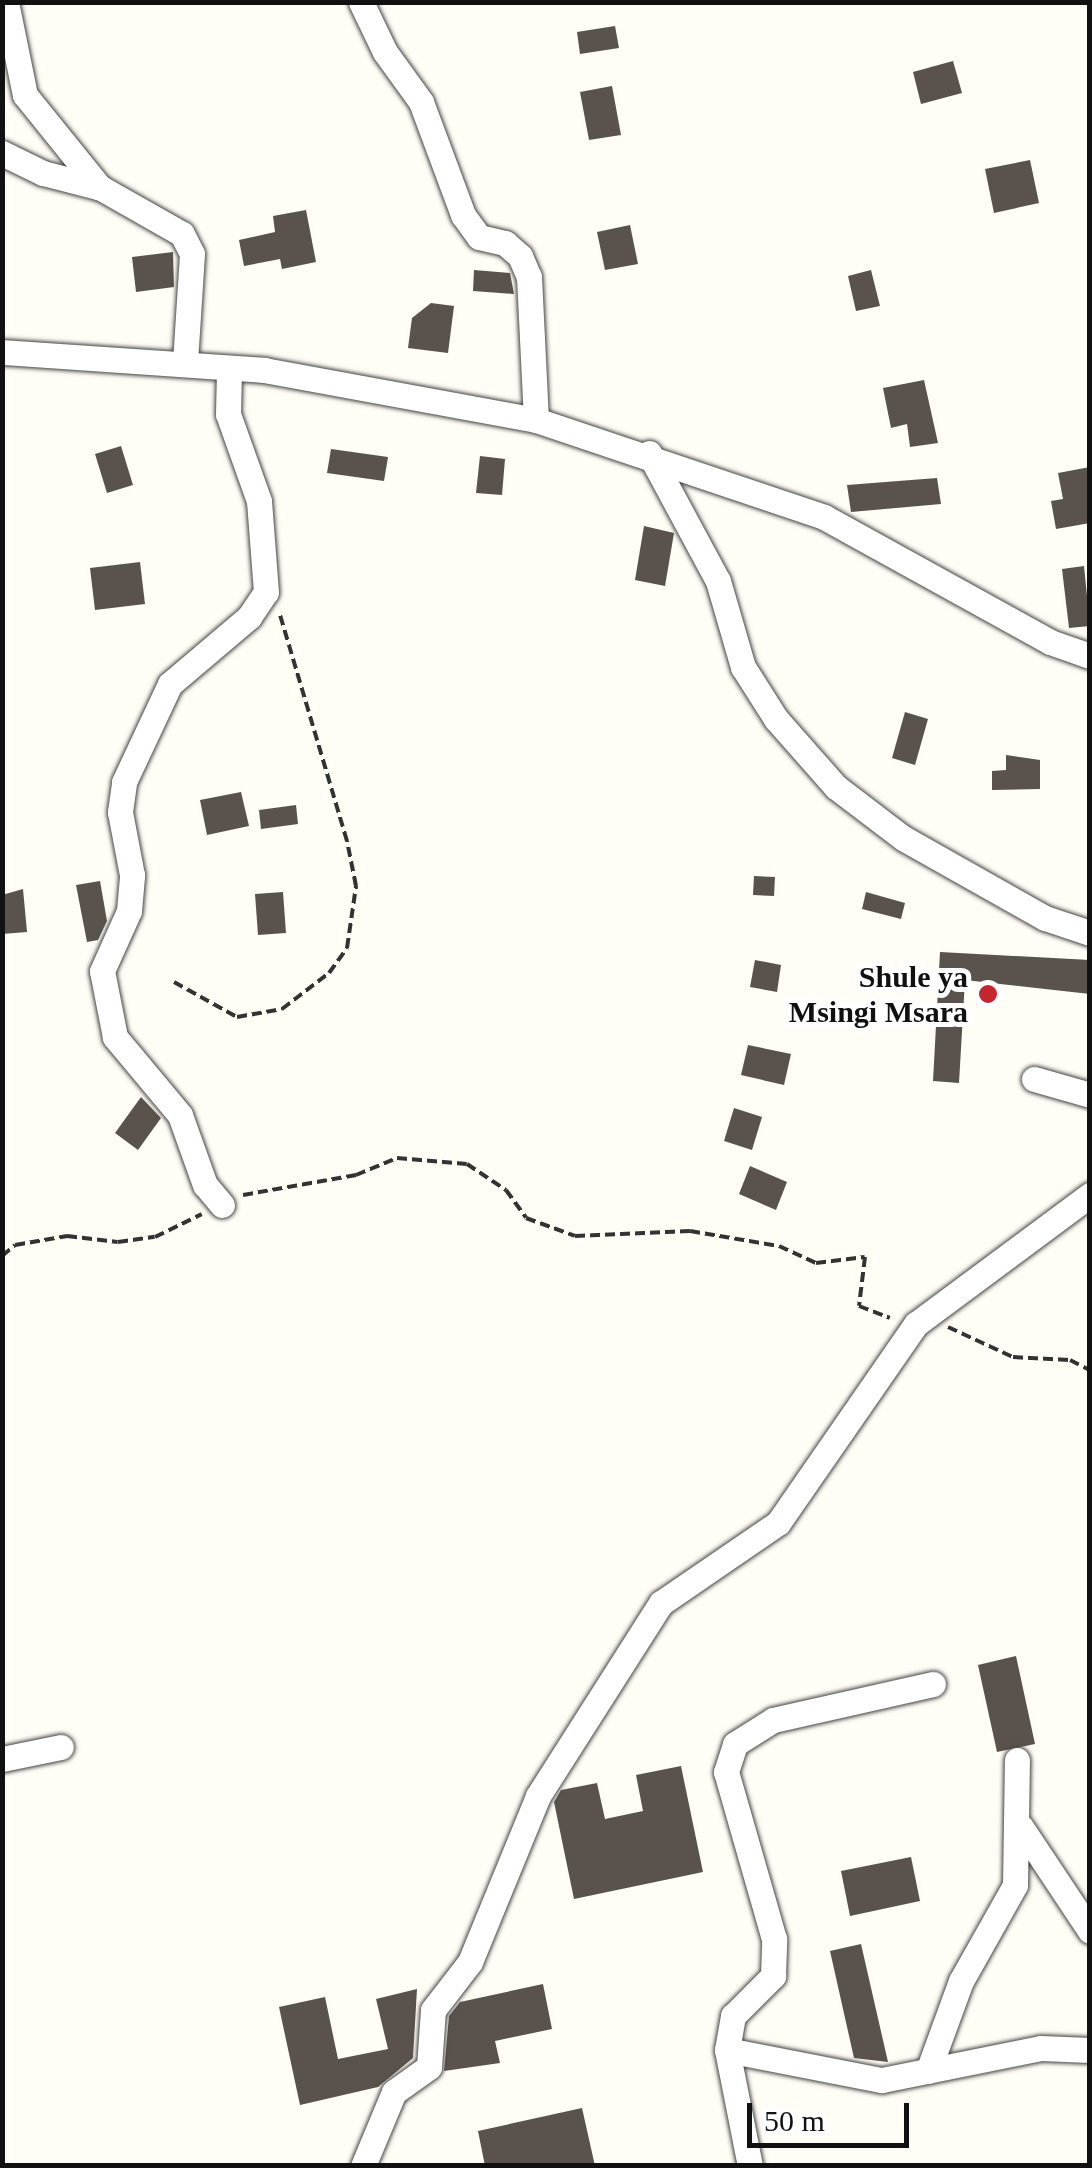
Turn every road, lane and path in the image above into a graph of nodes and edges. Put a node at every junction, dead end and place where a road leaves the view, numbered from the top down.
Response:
1 (6, 2) edge
2 (361, 2) edge
3 (2, 153) edge
4 (101, 188) junction
5 (2, 352) edge
6 (184, 363) junction
7 (229, 369) junction
8 (536, 420) junction
9 (649, 453) junction
10 (269, 577) junction
11 (1090, 656) edge
12 (1090, 933) edge
13 (174, 982) dead end
14 (1034, 1079) dead end
15 (1090, 1095) edge
16 (1090, 1195) edge
17 (222, 1205) junction
18 (2, 1256) edge
19 (916, 1324) junction
20 (1090, 1370) edge
21 (933, 1684) dead end
22 (61, 1747) dead end
23 (2, 1759) edge
24 (1016, 1760) dead end
25 (1018, 1822) junction
26 (1090, 1931) edge
27 (728, 2050) junction
28 (1090, 2050) edge
29 (928, 2071) junction
30 (363, 2166) edge
31 (750, 2166) edge

1 - 4 street
2 - 8 street
3 - 4 street
4 - 6 street
5 - 6 street
6 - 7 street
7 - 8 street
7 - 10 street
8 - 9 street
9 - 11 street
9 - 12 street
10 - 13 path
10 - 17 street
14 - 15 street
16 - 19 street
17 - 18 path
17 - 19 path
19 - 20 path
19 - 30 street
21 - 27 street
22 - 23 street
24 - 25 street
25 - 26 street
25 - 29 street
27 - 29 street
27 - 31 street
28 - 29 street

